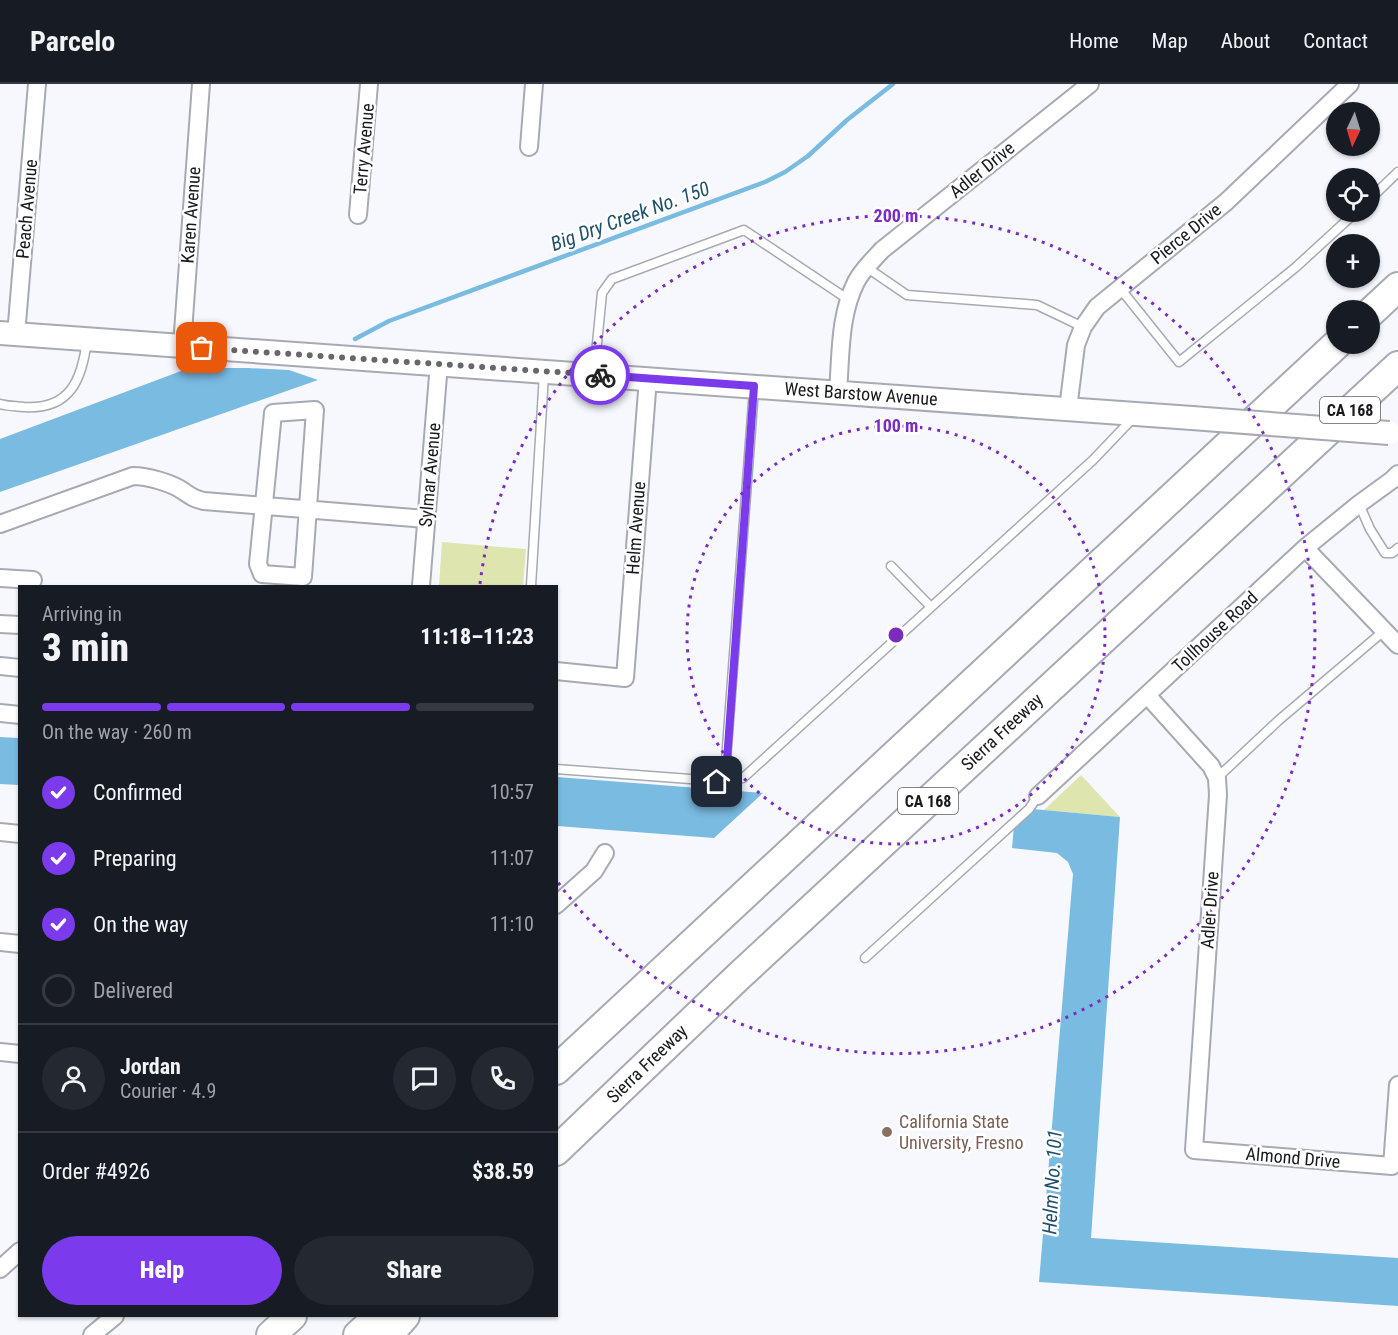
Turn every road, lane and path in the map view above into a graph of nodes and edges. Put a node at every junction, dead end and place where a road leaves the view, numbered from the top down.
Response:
1 (37, 84) edge
2 (201, 84) edge
3 (369, 84) edge
4 (534, 84) edge
5 (1090, 84) edge
6 (1350, 84) edge
7 (529, 147) dead end
8 (1398, 172) edge
9 (1380, 189) edge
10 (358, 214) dead end
11 (1345, 222) edge
12 (866, 267) junction
13 (1119, 287) junction
14 (1398, 287) edge
15 (849, 300) junction
16 (1380, 304) edge
17 (1083, 327) junction
18 (8, 334) edge
19 (87, 340) junction
20 (182, 346) junction
21 (1326, 354) edge
22 (438, 363) junction
23 (1398, 366) edge
24 (544, 371) junction
25 (594, 375) junction
26 (648, 378) junction
27 (754, 386) junction
28 (838, 392) junction
29 (0, 404) edge
30 (1068, 409) junction
31 (1137, 414) junction
32 (1393, 434) edge
33 (1396, 481) edge
34 (264, 501) junction
35 (1359, 504) junction
36 (308, 505) junction
37 (427, 514) junction
38 (0, 524) edge
39 (1305, 548) junction
40 (1398, 548) edge
41 (891, 566) dead end
42 (0, 578) edge
43 (33, 580) dead end
44 (421, 585) edge
45 (531, 585) edge
46 (931, 608) junction
47 (0, 624) edge
48 (18, 625) edge
49 (1385, 630) junction
50 (1398, 645) edge
51 (0, 666) edge
52 (18, 668) edge
53 (558, 671) edge
54 (1147, 695) junction
55 (0, 713) edge
56 (18, 715) edge
57 (558, 769) edge
58 (743, 778) dead end
59 (1217, 778) junction
60 (1038, 796) joint
61 (0, 832) edge
62 (18, 834) edge
63 (604, 853) dead end
64 (558, 902) edge
65 (0, 942) edge
66 (18, 944) edge
67 (865, 958) dead end
68 (0, 1052) edge
69 (18, 1054) edge
70 (558, 1068) edge
71 (1398, 1085) edge
72 (558, 1149) edge
73 (1194, 1150) joint
74 (18, 1253) edge
75 (0, 1269) edge
76 (114, 1317) edge
77 (291, 1317) edge
78 (379, 1317) edge
79 (404, 1317) edge
80 (92, 1335) edge
81 (271, 1335) edge
82 (358, 1335) edge
83 (388, 1335) edge

1 - 18 street, Peach Avenue
2 - 20 street, Karen Avenue
3 - 10 street, Terry Avenue
4 - 7 street
5 - 12 street, Adler Drive
6 - 13 street, Pierce Drive
8 - 9 lane
11 - 13 lane
12 - 15 street, Adler Drive
12 - 17 lane
13 - 17 street, Pierce Drive
14 - 16 highway
15 - 25 lane
15 - 28 street, Adler Drive
17 - 30 street, Pierce Drive
18 - 19 main road, West Barstow Avenue
19 - 20 main road, West Barstow Avenue
19 - 29 lane
20 - 22 main road, West Barstow Avenue
21 - 70 highway, CA 168
22 - 24 main road, West Barstow Avenue
22 - 37 street, Sylmar Avenue
23 - 72 highway, Sierra Freeway / CA 168
24 - 25 main road, West Barstow Avenue
24 - 45 lane
25 - 26 main road, West Barstow Avenue
26 - 27 main road, West Barstow Avenue
26 - 53 street, Helm Avenue
27 - 28 main road, West Barstow Avenue
27 - 57 lane
28 - 30 main road, West Barstow Avenue
30 - 31 main road, West Barstow Avenue
31 - 32 main road, West Barstow Avenue, bridge
31 - 46 lane
33 - 35 street, Tollhouse Road
34 - 36 street
34 - 36 street
34 - 36 street
34 - 38 street
35 - 39 street, Tollhouse Road
35 - 40 lane
36 - 37 street
37 - 44 street, Sylmar Avenue
39 - 49 street
39 - 54 street, Tollhouse Road
41 - 46 lane
42 - 43 street
46 - 58 lane
47 - 48 street
49 - 50 street
49 - 59 lane
51 - 52 street
54 - 59 street
54 - 60 street, Tollhouse Road
55 - 56 street
59 - 73 street, Adler Drive
60 - 67 lane
61 - 62 street
63 - 64 street
65 - 66 street
68 - 69 street
71 - 73 street, Almond Drive
74 - 75 street
76 - 80 street
77 - 81 highway
78 - 82 highway
79 - 83 highway

